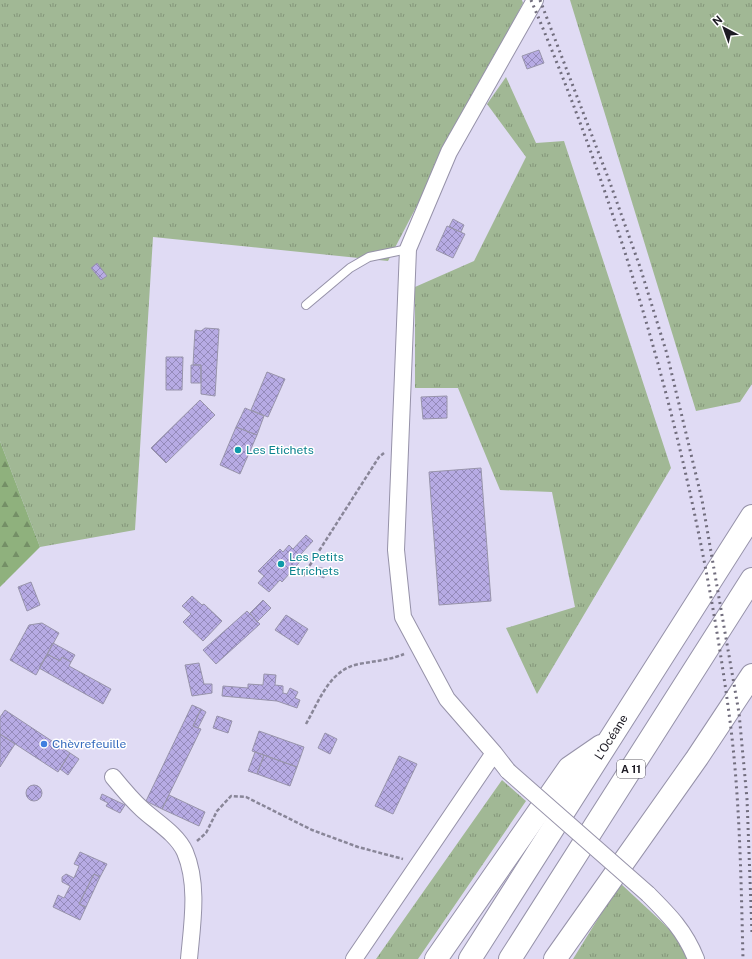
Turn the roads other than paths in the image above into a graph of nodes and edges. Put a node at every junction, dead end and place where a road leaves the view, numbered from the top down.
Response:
1 (535, 0) edge
2 (408, 249) junction
3 (306, 305) dead end
4 (752, 516) edge
5 (752, 579) edge
6 (752, 675) edge
7 (608, 741) junction
8 (494, 753) junction
9 (113, 777) dead end
10 (189, 959) edge
11 (354, 959) edge
12 (436, 959) edge
13 (470, 959) edge
14 (510, 959) edge
15 (555, 959) edge
16 (696, 959) edge

1 - 2 street
2 - 3 lane
2 - 8 street
4 - 7 highway, L’Océane / A 11
5 - 14 highway, A 11
6 - 15 highway
7 - 12 highway
7 - 13 highway, L’Océane / A 11
8 - 11 street
8 - 16 street, bridge
9 - 10 street

